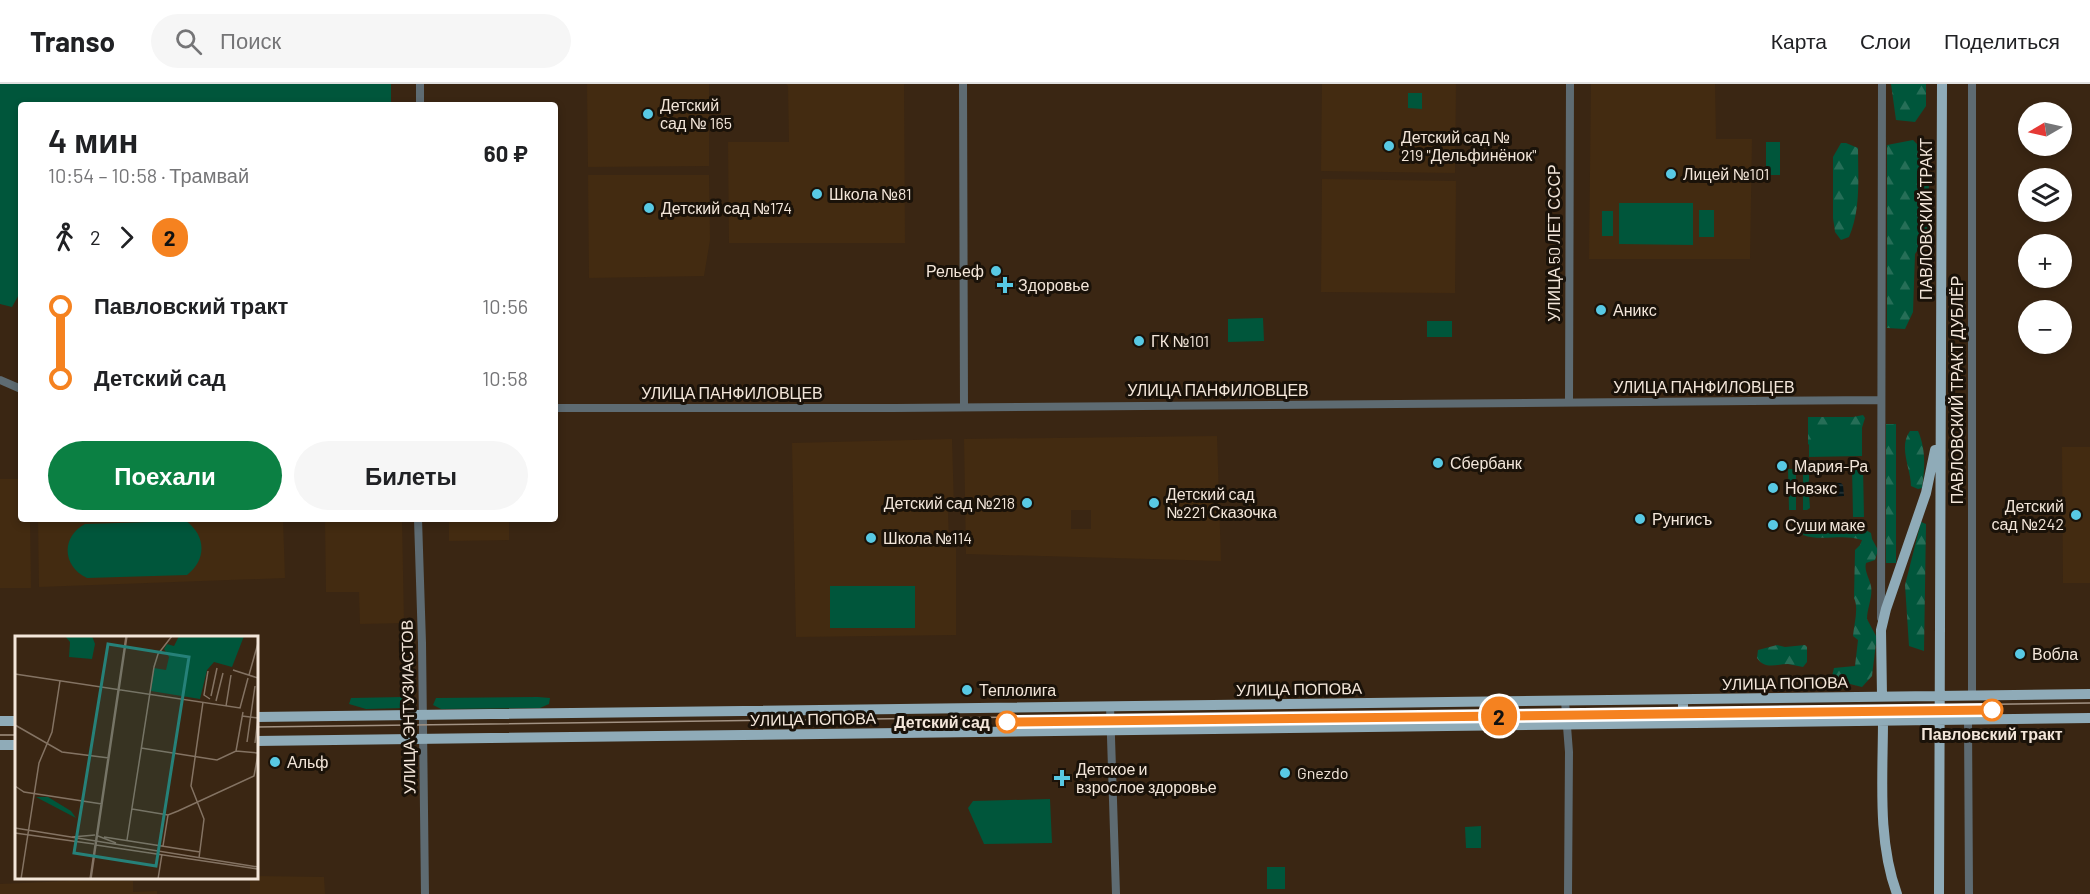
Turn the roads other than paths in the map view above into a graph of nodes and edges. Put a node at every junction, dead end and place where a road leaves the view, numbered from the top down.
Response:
1 (420, 84) edge
2 (963, 84) edge
3 (1570, 84) edge
4 (1882, 84) edge
5 (1942, 84) edge
6 (1972, 84) edge
7 (420, 102) edge
8 (0, 380) edge
9 (18, 388) edge
10 (1880, 400) junction
11 (1569, 402) junction
12 (964, 407) junction
13 (558, 408) edge
14 (1940, 420) junction
15 (418, 522) edge
16 (1881, 630) junction
17 (2090, 694) edge
18 (1972, 695) junction
19 (1882, 696) junction
20 (1939, 696) junction
21 (1683, 700) junction
22 (1565, 701) junction
23 (1110, 706) junction
24 (422, 715) junction
25 (258, 717) edge
26 (2090, 718) edge
27 (1968, 719) junction
28 (1883, 720) junction
29 (1939, 720) junction
30 (1683, 723) junction
31 (1569, 725) junction
32 (1110, 730) junction
33 (423, 739) junction
34 (258, 741) edge
35 (425, 894) edge
36 (1116, 894) edge
37 (1568, 894) edge
38 (1897, 894) edge
39 (1938, 894) edge
40 (1970, 894) edge

1 - 7 street
2 - 12 street
3 - 11 street, УЛИЦА 50 ЛЕТ СССР
4 - 10 street
5 - 14 main road, ПАВЛОВСКИЙ ТРАКТ
6 - 18 street, ПАВЛОВСКИЙ ТРАКТ ДУБЛЁР
8 - 9 street
10 - 11 street, УЛИЦА ПАНФИЛОВЦЕВ
10 - 16 street
11 - 12 street, УЛИЦА ПАНФИЛОВЦЕВ
12 - 13 street, УЛИЦА ПАНФИЛОВЦЕВ
14 - 16 main road
14 - 20 main road, ПАВЛОВСКИЙ ТРАКТ
15 - 24 street, УЛИЦА ЭНТУЗИАСТОВ
16 - 19 main road
17 - 18 main road, УЛИЦА ПОПОВА
18 - 20 main road, УЛИЦА ПОПОВА
19 - 20 main road, УЛИЦА ПОПОВА
19 - 21 main road, УЛИЦА ПОПОВА
20 - 29 main road, ПАВЛОВСКИЙ ТРАКТ
21 - 22 main road, УЛИЦА ПОПОВА
21 - 30 main road
22 - 23 main road, УЛИЦА ПОПОВА
22 - 31 street
23 - 24 main road, УЛИЦА ПОПОВА
23 - 32 street
24 - 25 main road, УЛИЦА ПОПОВА
24 - 33 street, УЛИЦА ЭНТУЗИАСТОВ
26 - 27 main road, УЛИЦА ПОПОВА
27 - 29 main road, УЛИЦА ПОПОВА
27 - 40 street
28 - 29 main road, УЛИЦА ПОПОВА
28 - 30 main road, УЛИЦА ПОПОВА
28 - 38 main road
29 - 39 main road, ПАВЛОВСКИЙ ТРАКТ
30 - 31 main road, УЛИЦА ПОПОВА
31 - 32 main road, УЛИЦА ПОПОВА
31 - 37 street
32 - 33 main road, УЛИЦА ПОПОВА
32 - 36 street
33 - 34 main road, УЛИЦА ПОПОВА
33 - 35 street, УЛИЦА ЭНТУЗИАСТОВ

